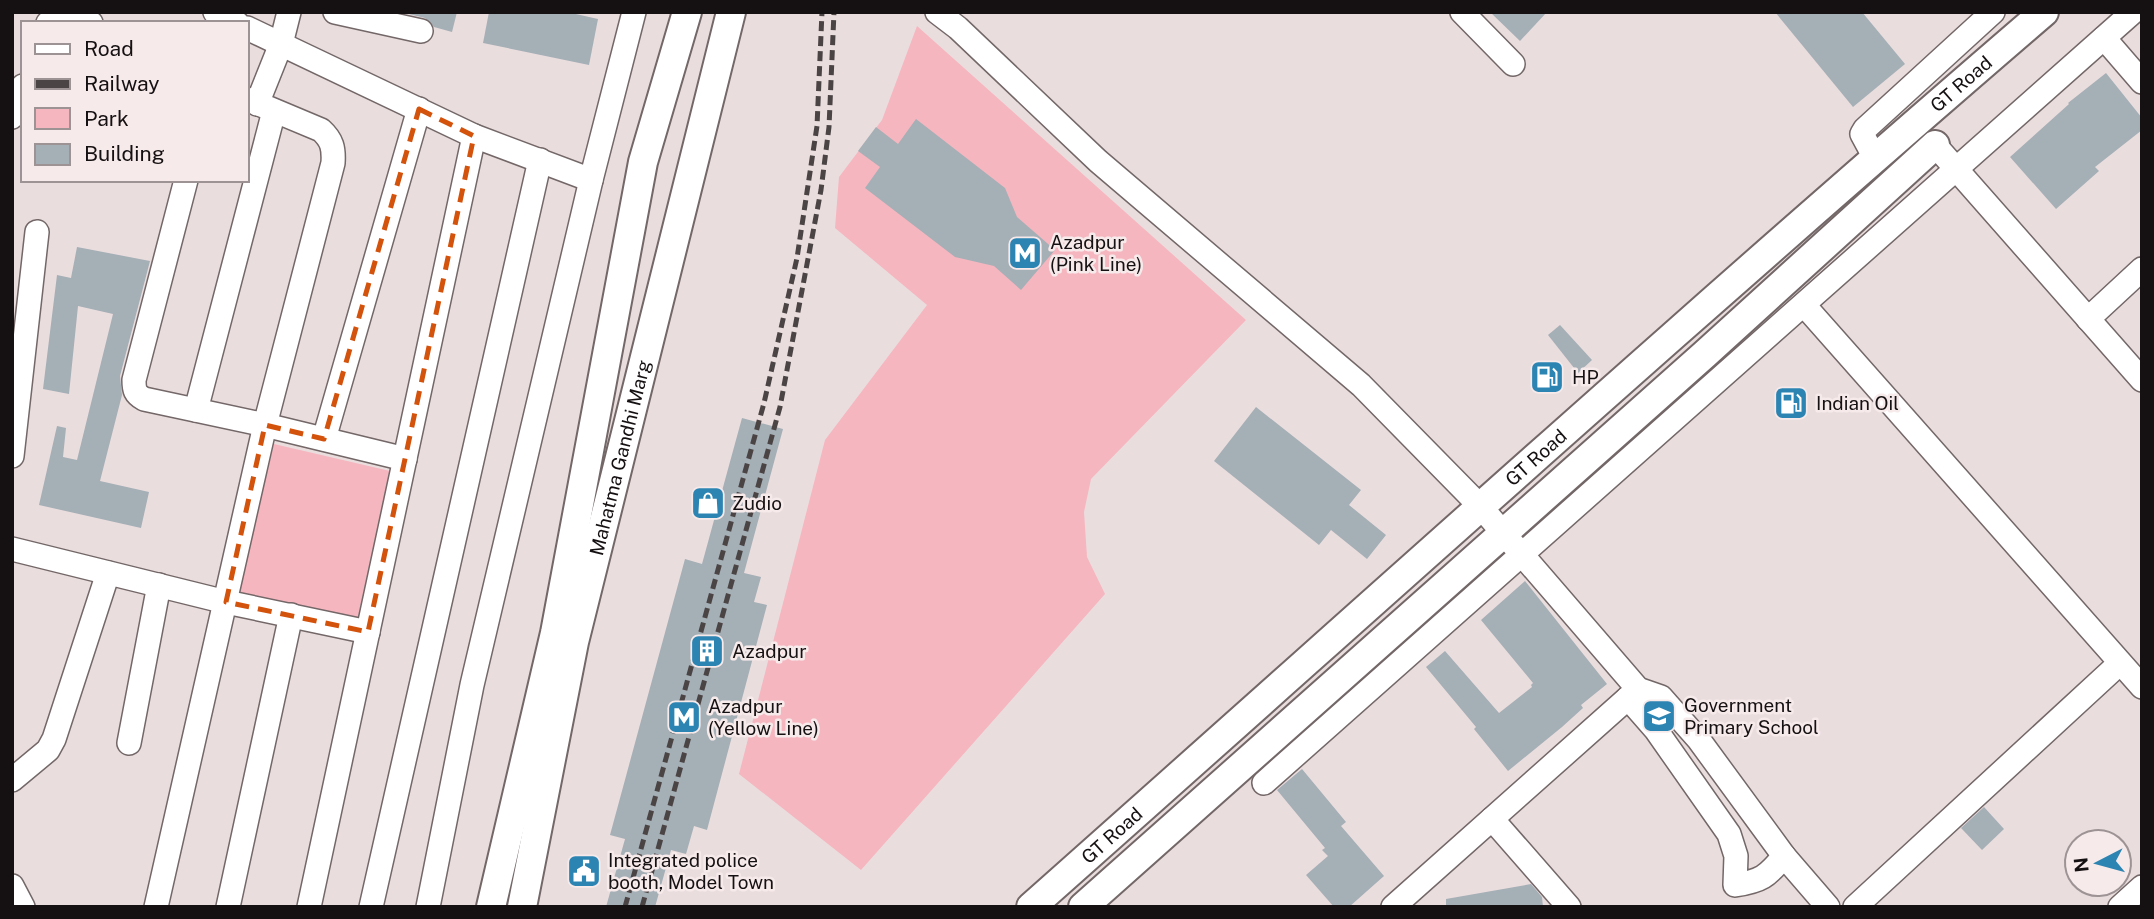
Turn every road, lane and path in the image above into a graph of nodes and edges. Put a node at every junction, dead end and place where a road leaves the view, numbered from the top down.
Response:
1 (215, 12) edge
2 (289, 12) edge
3 (335, 12) edge
4 (634, 12) edge
5 (687, 12) edge
6 (731, 12) edge
7 (937, 12) edge
8 (1462, 12) edge
9 (1993, 12) edge
10 (2043, 12) edge
11 (2133, 12) edge
12 (50, 21) edge
13 (87, 21) edge
14 (233, 21) edge
15 (248, 28) edge
16 (421, 31) dead end
17 (2104, 38) junction
18 (281, 44) junction
19 (1513, 64) dead end
20 (2142, 82) edge
21 (21, 92) edge
22 (259, 105) edge
23 (419, 109) junction
24 (12, 117) edge
25 (474, 136) junction
26 (1935, 145) joint
27 (248, 158) edge
28 (1875, 158) junction
29 (540, 160) junction
30 (1956, 170) junction
31 (591, 180) junction
32 (185, 182) edge
33 (243, 182) edge
34 (37, 232) dead end
35 (2142, 269) edge
36 (1804, 305) junction
37 (2088, 319) junction
38 (2142, 380) edge
39 (196, 410) junction
40 (265, 425) junction
41 (324, 439) junction
42 (12, 456) edge
43 (405, 459) junction
44 (1480, 506) junction
45 (1503, 533) junction
46 (12, 550) edge
47 (1521, 555) junction
48 (108, 573) junction
49 (159, 585) junction
50 (226, 602) junction
51 (291, 615) junction
52 (368, 632) junction
53 (2120, 663) junction
54 (2142, 687) edge
55 (1633, 693) junction
56 (129, 743) dead end
57 (12, 780) edge
58 (1264, 783) dead end
59 (1492, 819) junction
60 (1784, 856) junction
61 (12, 886) edge
62 (2142, 887) edge
63 (1040, 904) edge
64 (23, 907) edge
65 (156, 907) edge
66 (228, 907) edge
67 (309, 907) edge
68 (370, 907) edge
69 (428, 907) edge
70 (491, 907) edge
71 (522, 907) edge
72 (1083, 907) edge
73 (1393, 907) edge
74 (1570, 907) edge
75 (1828, 907) edge
76 (1855, 907) edge
77 (2120, 907) edge

1 - 14 street
2 - 18 street
3 - 16 street
4 - 31 street
5 - 70 main road, Mahatma Gandhi Marg
6 - 71 main road, Mahatma Gandhi Marg
7 - 44 street
8 - 19 street
9 - 28 street
10 - 28 main road, GT Road
11 - 17 street
12 - 13 street
15 - 18 street
17 - 20 street
17 - 30 street
18 - 22 street
18 - 23 street
21 - 24 street
22 - 27 street
22 - 40 street
23 - 25 street
23 - 41 street
25 - 29 street
25 - 43 street
26 - 30 street
26 - 45 main road, GT Road
28 - 44 main road, GT Road
29 - 31 street
29 - 68 street
30 - 36 street
30 - 37 street
31 - 69 street
32 - 39 street
33 - 39 street
34 - 42 street
35 - 37 street
36 - 47 street
36 - 53 street
37 - 38 street
39 - 40 street
40 - 41 street
40 - 50 street
41 - 43 street
43 - 52 street
44 - 45 street
44 - 63 main road, GT Road
45 - 47 street
45 - 72 main road, GT Road
46 - 48 street
47 - 55 street
47 - 58 street
48 - 49 street
48 - 57 street
49 - 50 street
49 - 56 street
50 - 51 street
50 - 65 street
51 - 52 street
51 - 66 street
52 - 67 street
53 - 54 street
53 - 76 street
55 - 59 street
55 - 60 street
55 - 60 street
59 - 73 street
59 - 74 street
60 - 75 street
61 - 64 street
62 - 77 street

